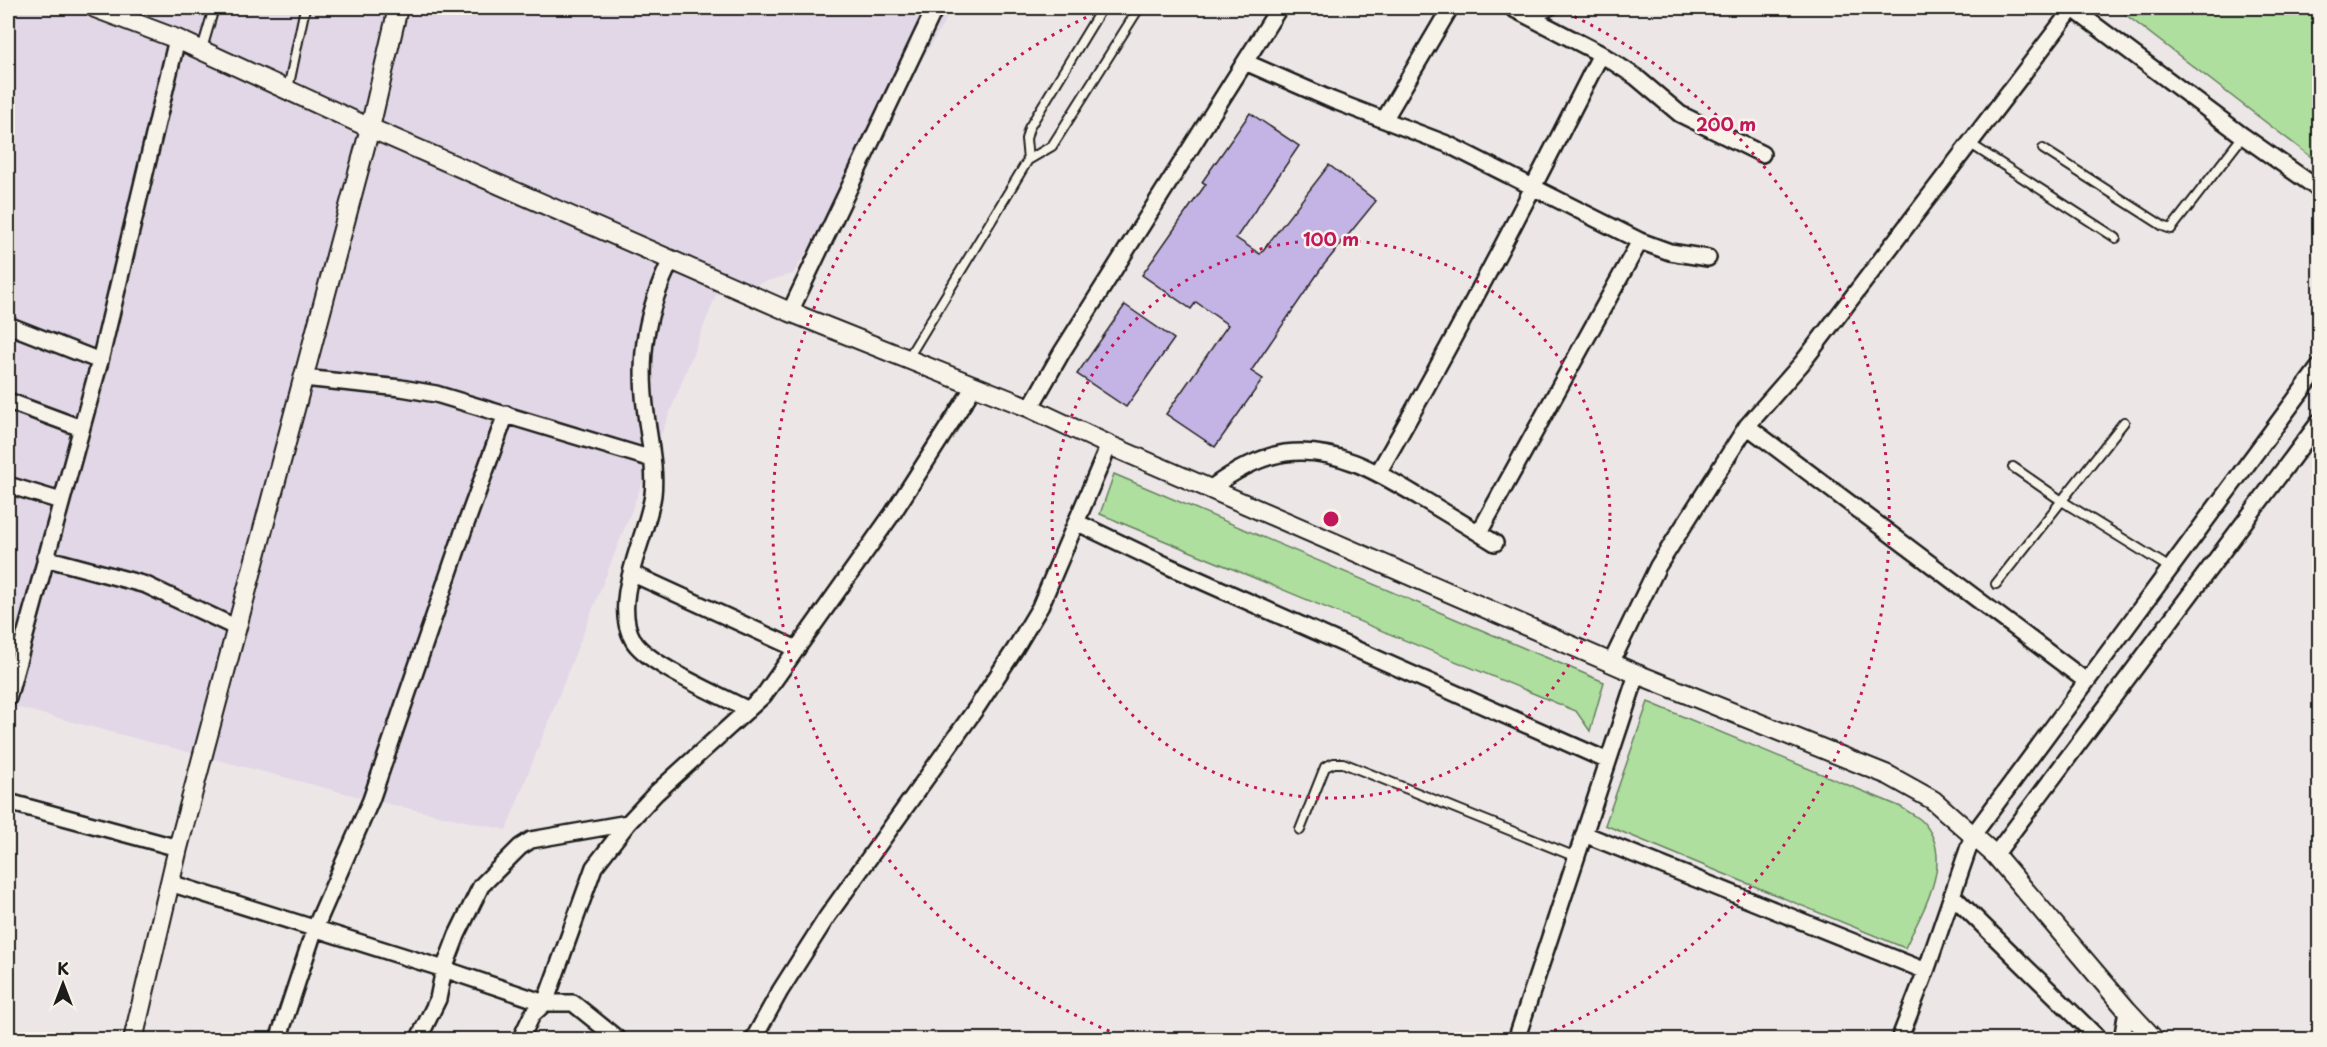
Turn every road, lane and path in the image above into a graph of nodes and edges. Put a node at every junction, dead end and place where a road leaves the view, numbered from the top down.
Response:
1 (95, 8) edge
2 (214, 8) edge
3 (305, 8) edge
4 (398, 8) edge
5 (935, 8) edge
6 (1102, 8) edge
7 (1139, 8) edge
8 (1279, 8) edge
9 (1450, 8) edge
10 (1512, 8) edge
11 (1556, 8) edge
12 (2073, 8) edge
13 (1534, 19) junction
14 (177, 39) junction
15 (201, 51) junction
16 (1601, 54) junction
17 (1245, 62) junction
18 (288, 90) junction
19 (1384, 120) junction
20 (369, 128) junction
21 (2243, 136) junction
22 (1970, 143) junction
23 (2043, 149) dead end
24 (1762, 154) dead end
25 (1028, 160) junction
26 (1534, 186) junction
27 (2319, 190) edge
28 (2116, 238) dead end
29 (1640, 241) junction
30 (1708, 258) dead end
31 (671, 260) junction
32 (790, 312) junction
33 (8, 325) edge
34 (908, 358) junction
35 (100, 361) junction
36 (2319, 366) edge
37 (303, 378) junction
38 (975, 385) junction
39 (8, 401) edge
40 (1030, 408) junction
41 (506, 414) junction
42 (2319, 421) edge
43 (2124, 422) dead end
44 (1747, 426) junction
45 (81, 428) junction
46 (1109, 445) junction
47 (652, 459) junction
48 (2013, 467) dead end
49 (1378, 473) junction
50 (8, 485) edge
51 (1211, 488) junction
52 (61, 501) junction
53 (2062, 501) junction
54 (1076, 522) junction
55 (1479, 533) junction
56 (1495, 543) dead end
57 (45, 558) junction
58 (2170, 568) junction
59 (631, 573) junction
60 (1996, 584) dead end
61 (237, 628) junction
62 (797, 649) junction
63 (1611, 663) junction
64 (1637, 674) junction
65 (2086, 681) junction
66 (8, 698) edge
67 (748, 710) junction
68 (1608, 761) junction
69 (8, 802) edge
70 (628, 823) junction
71 (1300, 830) dead end
72 (1584, 834) junction
73 (1973, 835) junction
74 (178, 848) junction
75 (1995, 855) junction
76 (1576, 857) junction
77 (170, 883) junction
78 (1952, 895) junction
79 (315, 928) junction
80 (444, 969) junction
81 (1926, 971) junction
82 (545, 1003) junction
83 (2127, 1010) junction
84 (134, 1040) edge
85 (278, 1040) edge
86 (418, 1040) edge
87 (520, 1040) edge
88 (618, 1040) edge
89 (753, 1040) edge
90 (1516, 1040) edge
91 (1899, 1040) edge
92 (2100, 1040) edge
93 (2122, 1040) edge
94 (2156, 1040) edge

1 - 14 street
2 - 15 lane
3 - 18 lane
4 - 20 street
5 - 32 street
6 - 25 lane
7 - 25 lane
8 - 17 street
9 - 19 street
10 - 13 street
11 - 13 lane
12 - 21 street
12 - 22 street
13 - 16 street
14 - 15 street
14 - 35 street
15 - 18 street
16 - 24 street
16 - 26 street
17 - 19 street
17 - 40 street
18 - 20 street
19 - 26 street
20 - 31 street
20 - 37 street
21 - 23 lane
21 - 27 street
22 - 28 lane
22 - 44 street
25 - 34 lane
26 - 29 street
26 - 49 street
29 - 30 street
29 - 55 street
31 - 32 street
31 - 47 street
32 - 34 street
33 - 35 street
34 - 38 street
35 - 45 street
36 - 58 street
37 - 41 street
37 - 61 street
38 - 40 street
38 - 62 street
39 - 45 street
40 - 46 street
41 - 47 street
41 - 79 street
42 - 75 street
43 - 53 lane
44 - 63 street
44 - 65 street
45 - 52 street
46 - 51 street
46 - 54 street
47 - 59 street
48 - 53 lane
49 - 51 street
49 - 55 street
50 - 52 street
51 - 63 street
52 - 57 street
53 - 58 lane
53 - 60 lane
54 - 68 street
54 - 89 street
55 - 56 street
57 - 61 street
57 - 66 street
58 - 65 street
59 - 62 street
59 - 67 street
61 - 74 street
62 - 67 street
63 - 64 street
64 - 68 street
64 - 73 street
65 - 73 street
67 - 70 street
68 - 72 street
69 - 74 street
70 - 80 street
70 - 82 street
71 - 76 lane
72 - 76 street
72 - 81 street
73 - 75 street
73 - 78 street
74 - 77 street
75 - 83 street
76 - 90 street
77 - 79 street
77 - 84 street
78 - 81 street
78 - 92 street
79 - 80 street
79 - 85 street
80 - 82 street
80 - 86 street
81 - 91 street
82 - 87 street
82 - 88 street
83 - 93 street
83 - 94 street

